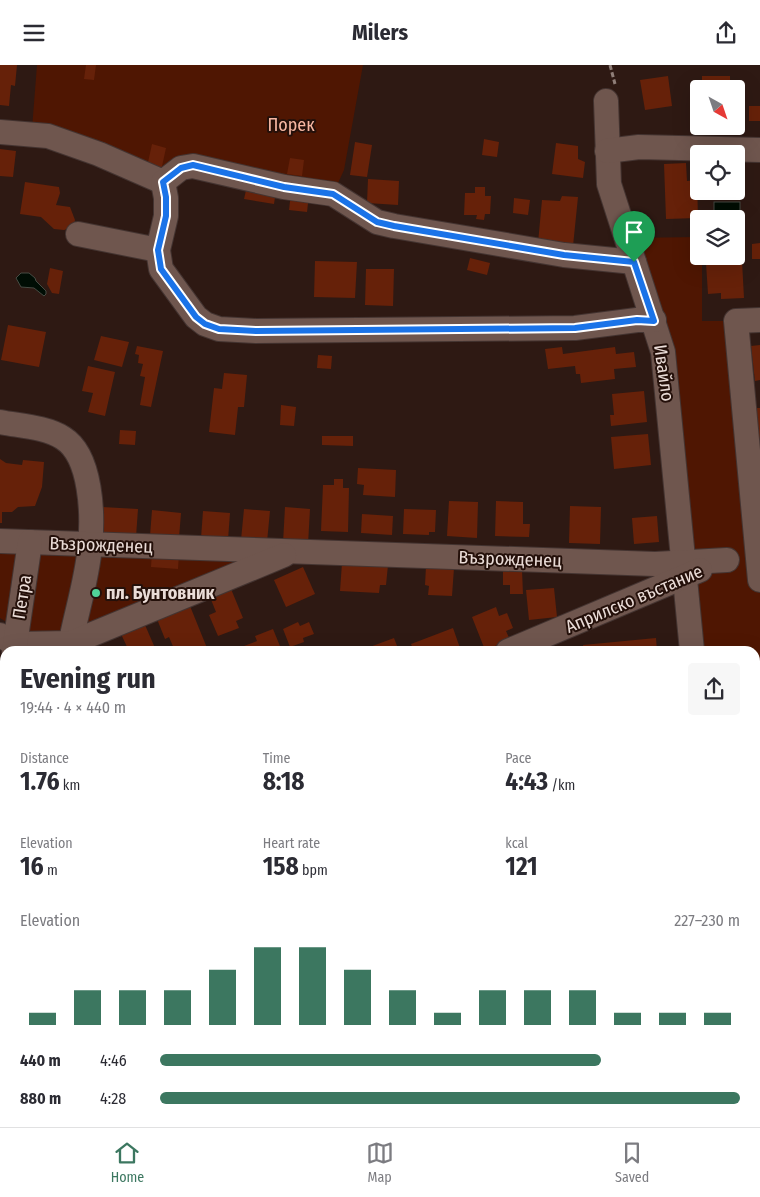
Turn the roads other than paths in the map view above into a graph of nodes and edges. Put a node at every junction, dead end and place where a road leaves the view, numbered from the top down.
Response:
1 (606, 101) dead end
2 (0, 132) edge
3 (760, 150) edge
4 (607, 151) junction
5 (163, 182) junction
6 (78, 234) dead end
7 (158, 250) junction
8 (634, 262) junction
9 (760, 320) edge
10 (654, 321) junction
11 (0, 423) edge
12 (0, 541) edge
13 (30, 542) junction
14 (90, 545) junction
15 (759, 549) edge
16 (292, 551) junction
17 (685, 569) junction
18 (760, 580) edge
19 (10, 643) edge
20 (55, 646) edge
21 (70, 646) edge
22 (72, 646) edge
23 (519, 646) edge
24 (692, 646) edge

1 - 4 street, Ивайло
2 - 5 street
3 - 4 street
4 - 8 street, Ивайло
5 - 7 street
5 - 8 street
6 - 7 street
7 - 10 street
8 - 10 street, Ивайло
9 - 15 street
10 - 17 street, Ивайло
11 - 14 street
12 - 13 street, Възрожденец
13 - 14 street, Възрожденец
13 - 19 street, Петра
14 - 16 street, Възрожденец
14 - 21 street
15 - 17 street, Априлско въстание
15 - 18 street
16 - 17 street, Възрожденец
16 - 22 street, Възрожденец
17 - 23 street, Априлско въстание
17 - 24 street, Ивайло
19 - 20 street, Възрожденец

